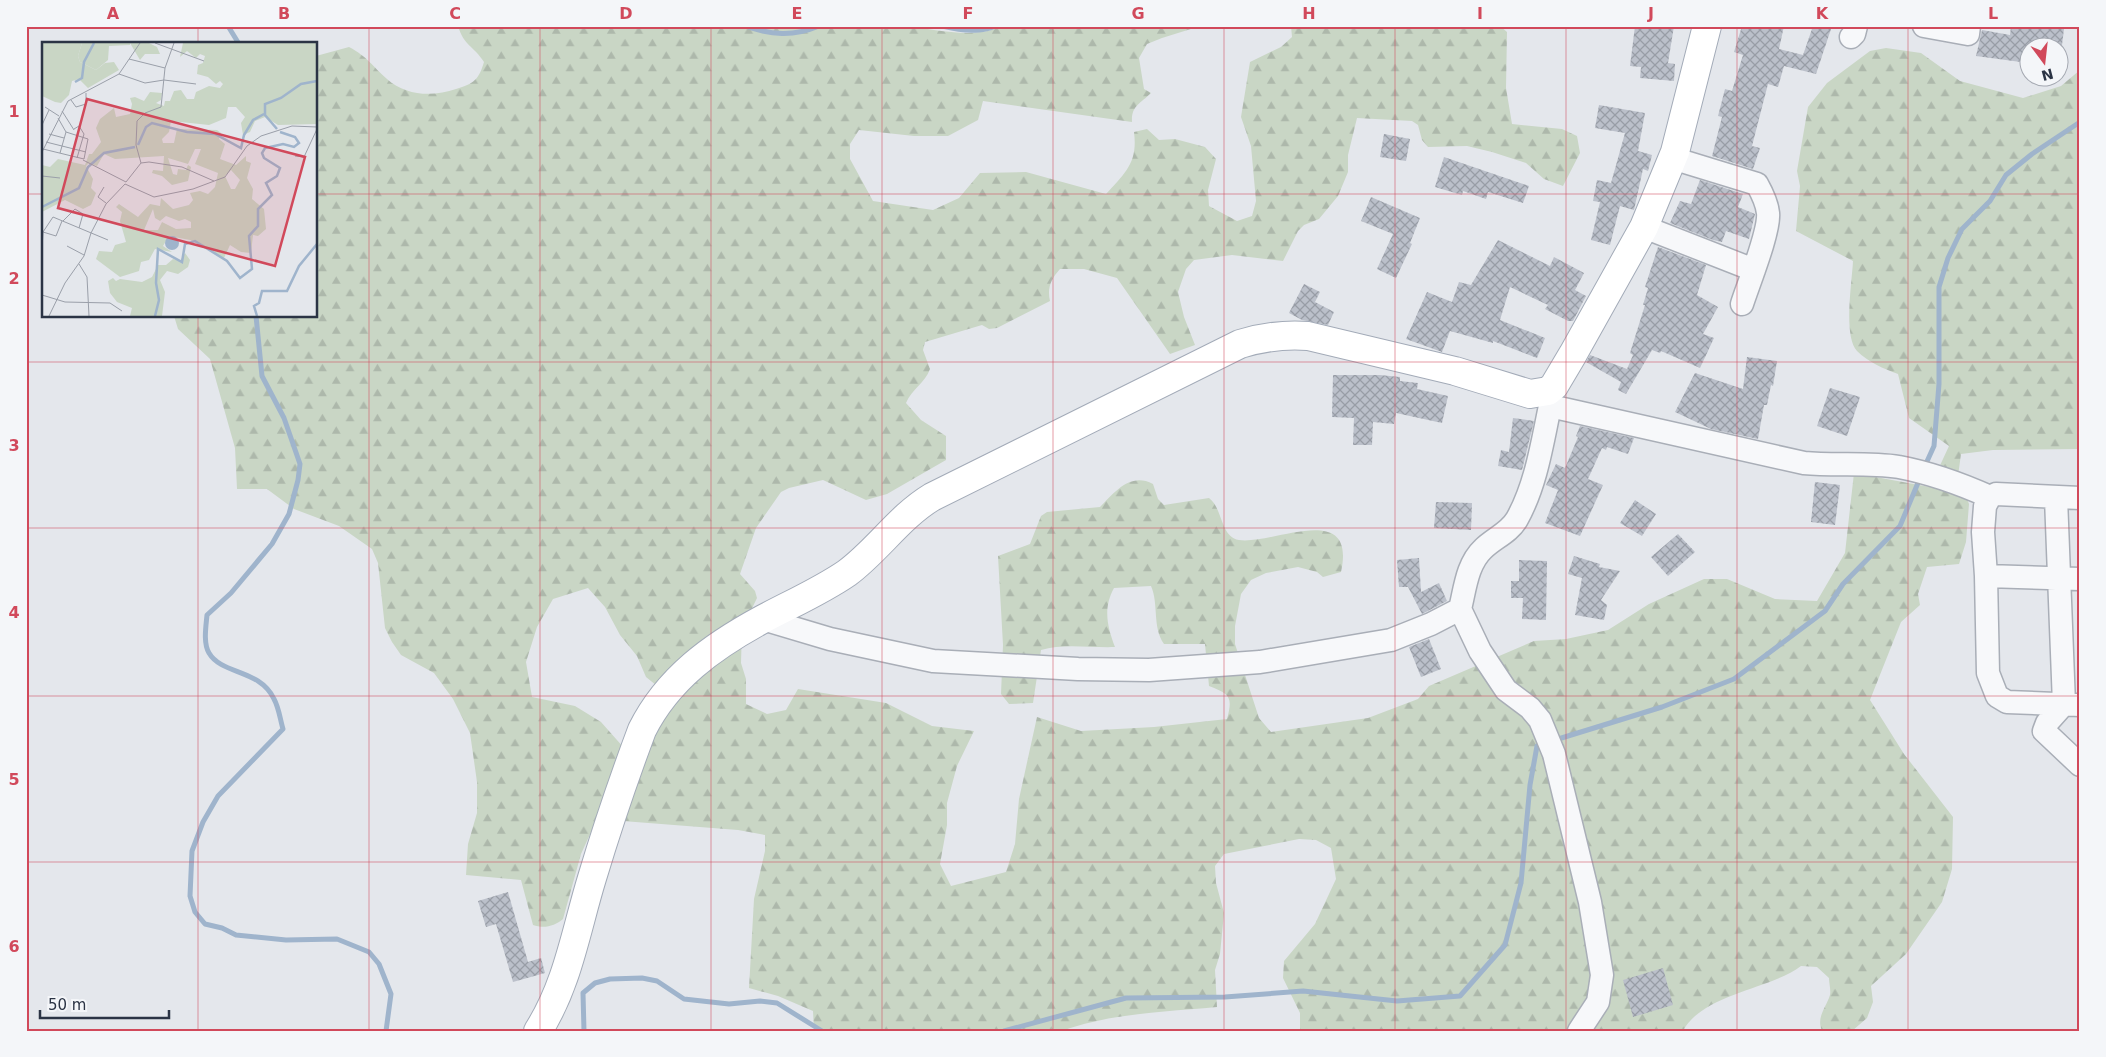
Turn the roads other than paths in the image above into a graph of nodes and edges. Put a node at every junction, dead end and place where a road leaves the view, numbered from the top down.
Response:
1 (1707, 26) edge
2 (1924, 26) edge
3 (1969, 26) edge
4 (1672, 158) junction
5 (1644, 227) junction
6 (1754, 270) junction
7 (1742, 304) dead end
8 (1549, 399) junction
9 (1990, 497) junction
10 (2056, 498) junction
11 (2080, 498) edge
12 (1986, 576) junction
13 (2070, 579) edge
14 (1460, 609) junction
15 (763, 619) junction
16 (2072, 705) edge
17 (2080, 765) edge
18 (538, 1031) edge
19 (1579, 1031) edge

1 - 4 main road
2 - 3 street
4 - 5 main road
4 - 6 street
5 - 6 street
5 - 8 main road
6 - 7 street
8 - 9 street
8 - 14 street
8 - 15 main road
9 - 10 street
9 - 12 street
10 - 11 street
10 - 13 street
12 - 13 street
12 - 16 street
13 - 16 street
14 - 15 street
14 - 19 street
15 - 18 main road
16 - 17 street

